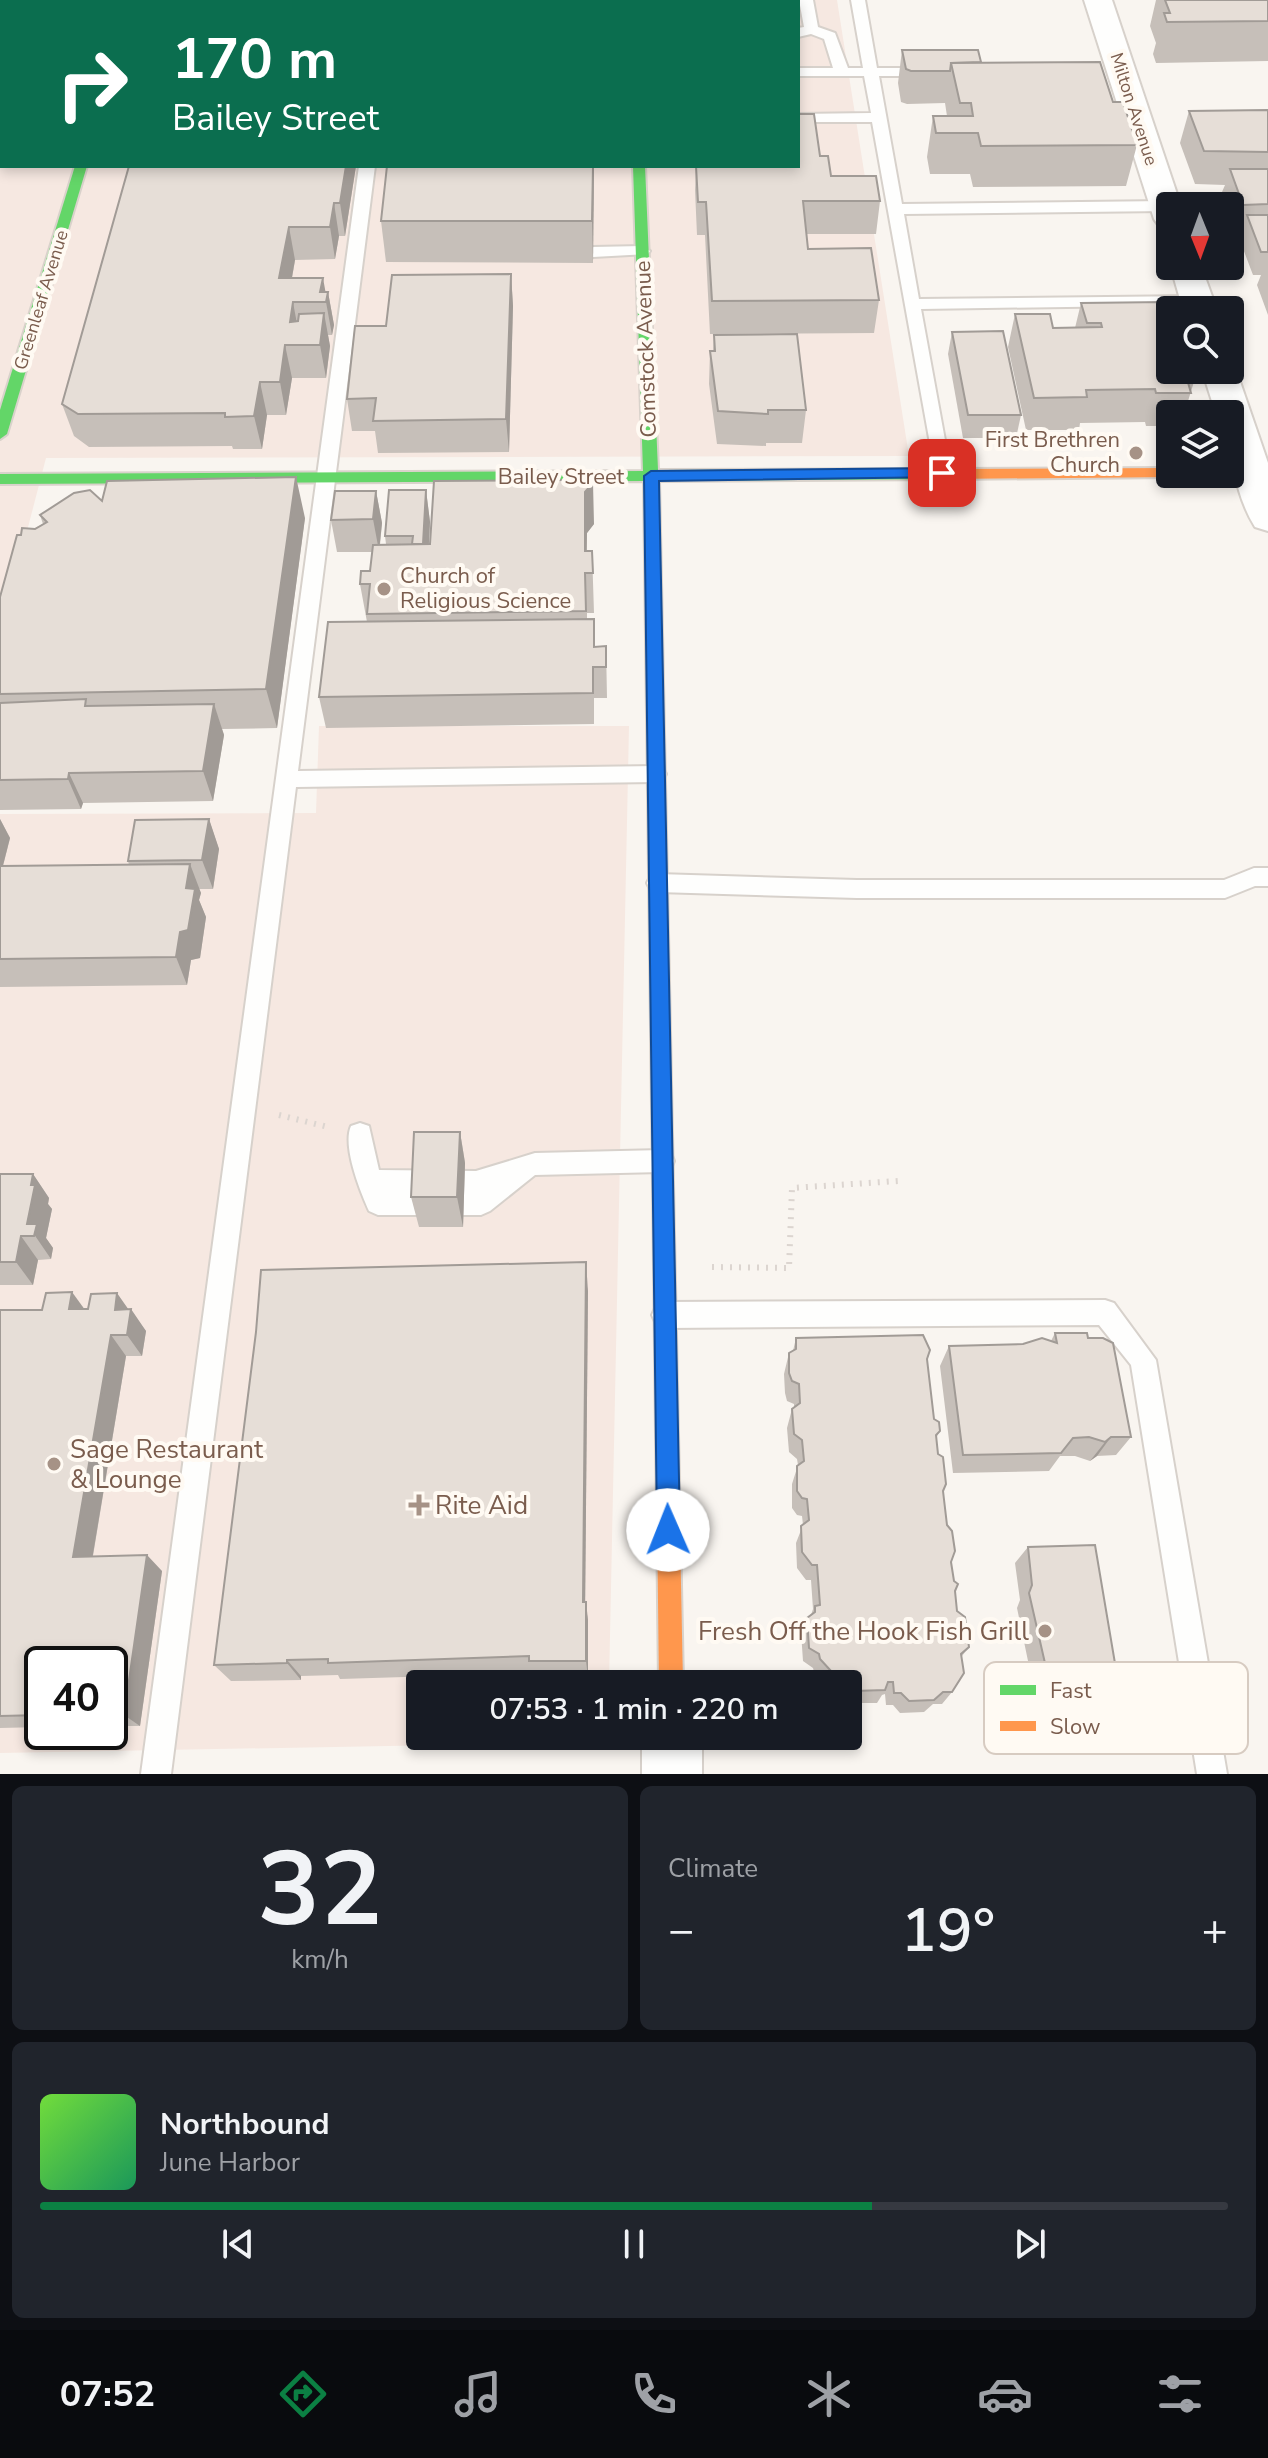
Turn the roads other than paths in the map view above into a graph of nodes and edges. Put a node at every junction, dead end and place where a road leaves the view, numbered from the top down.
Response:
1 (806, 0) edge
2 (858, 0) edge
3 (1098, 0) edge
4 (804, 31) edge
5 (800, 72) edge
6 (842, 72) junction
7 (871, 72) junction
8 (938, 72) edge
9 (878, 117) junction
10 (800, 118) edge
11 (80, 168) edge
12 (367, 168) edge
13 (639, 168) edge
14 (1160, 192) edge
15 (895, 209) junction
16 (1156, 212) edge
17 (642, 251) junction
18 (593, 252) edge
19 (912, 304) junction
20 (1156, 306) edge
21 (1223, 384) edge
22 (0, 434) edge
23 (942, 473) junction
24 (1156, 473) edge
25 (1250, 474) edge
26 (651, 476) junction
27 (328, 477) junction
28 (0, 479) edge
29 (1268, 518) edge
30 (656, 774) junction
31 (288, 779) junction
32 (1268, 877) edge
33 (658, 883) junction
34 (360, 1134) road end
35 (662, 1161) junction
36 (665, 1315) junction
37 (1193, 1662) edge
38 (671, 1670) edge
39 (672, 1750) edge
40 (1209, 1754) edge
41 (156, 1774) edge
42 (672, 1774) edge
43 (1212, 1774) edge

1 - 4 lane
2 - 7 lane
3 - 14 street, Milton Avenue
4 - 6 lane
5 - 6 lane
6 - 7 lane
7 - 8 lane
7 - 9 lane
9 - 10 lane
9 - 15 lane
11 - 22 street, Greenleaf Avenue
12 - 27 lane
13 - 17 street, Comstock Avenue
15 - 16 lane
15 - 19 lane
17 - 18 lane
17 - 26 street, Comstock Avenue
19 - 20 lane
19 - 23 lane
21 - 25 street
23 - 24 street, Bailey Street
23 - 26 street, Bailey Street
25 - 29 street
26 - 27 street, Bailey Street
26 - 30 street, Comstock Avenue
27 - 28 street, Bailey Street
27 - 31 lane
30 - 31 lane
30 - 33 street, Comstock Avenue
31 - 41 lane
32 - 33 lane
33 - 35 street, Comstock Avenue
34 - 35 lane
35 - 36 street, Comstock Avenue
36 - 37 lane
36 - 38 street, Comstock Avenue
39 - 42 street
40 - 43 lane

